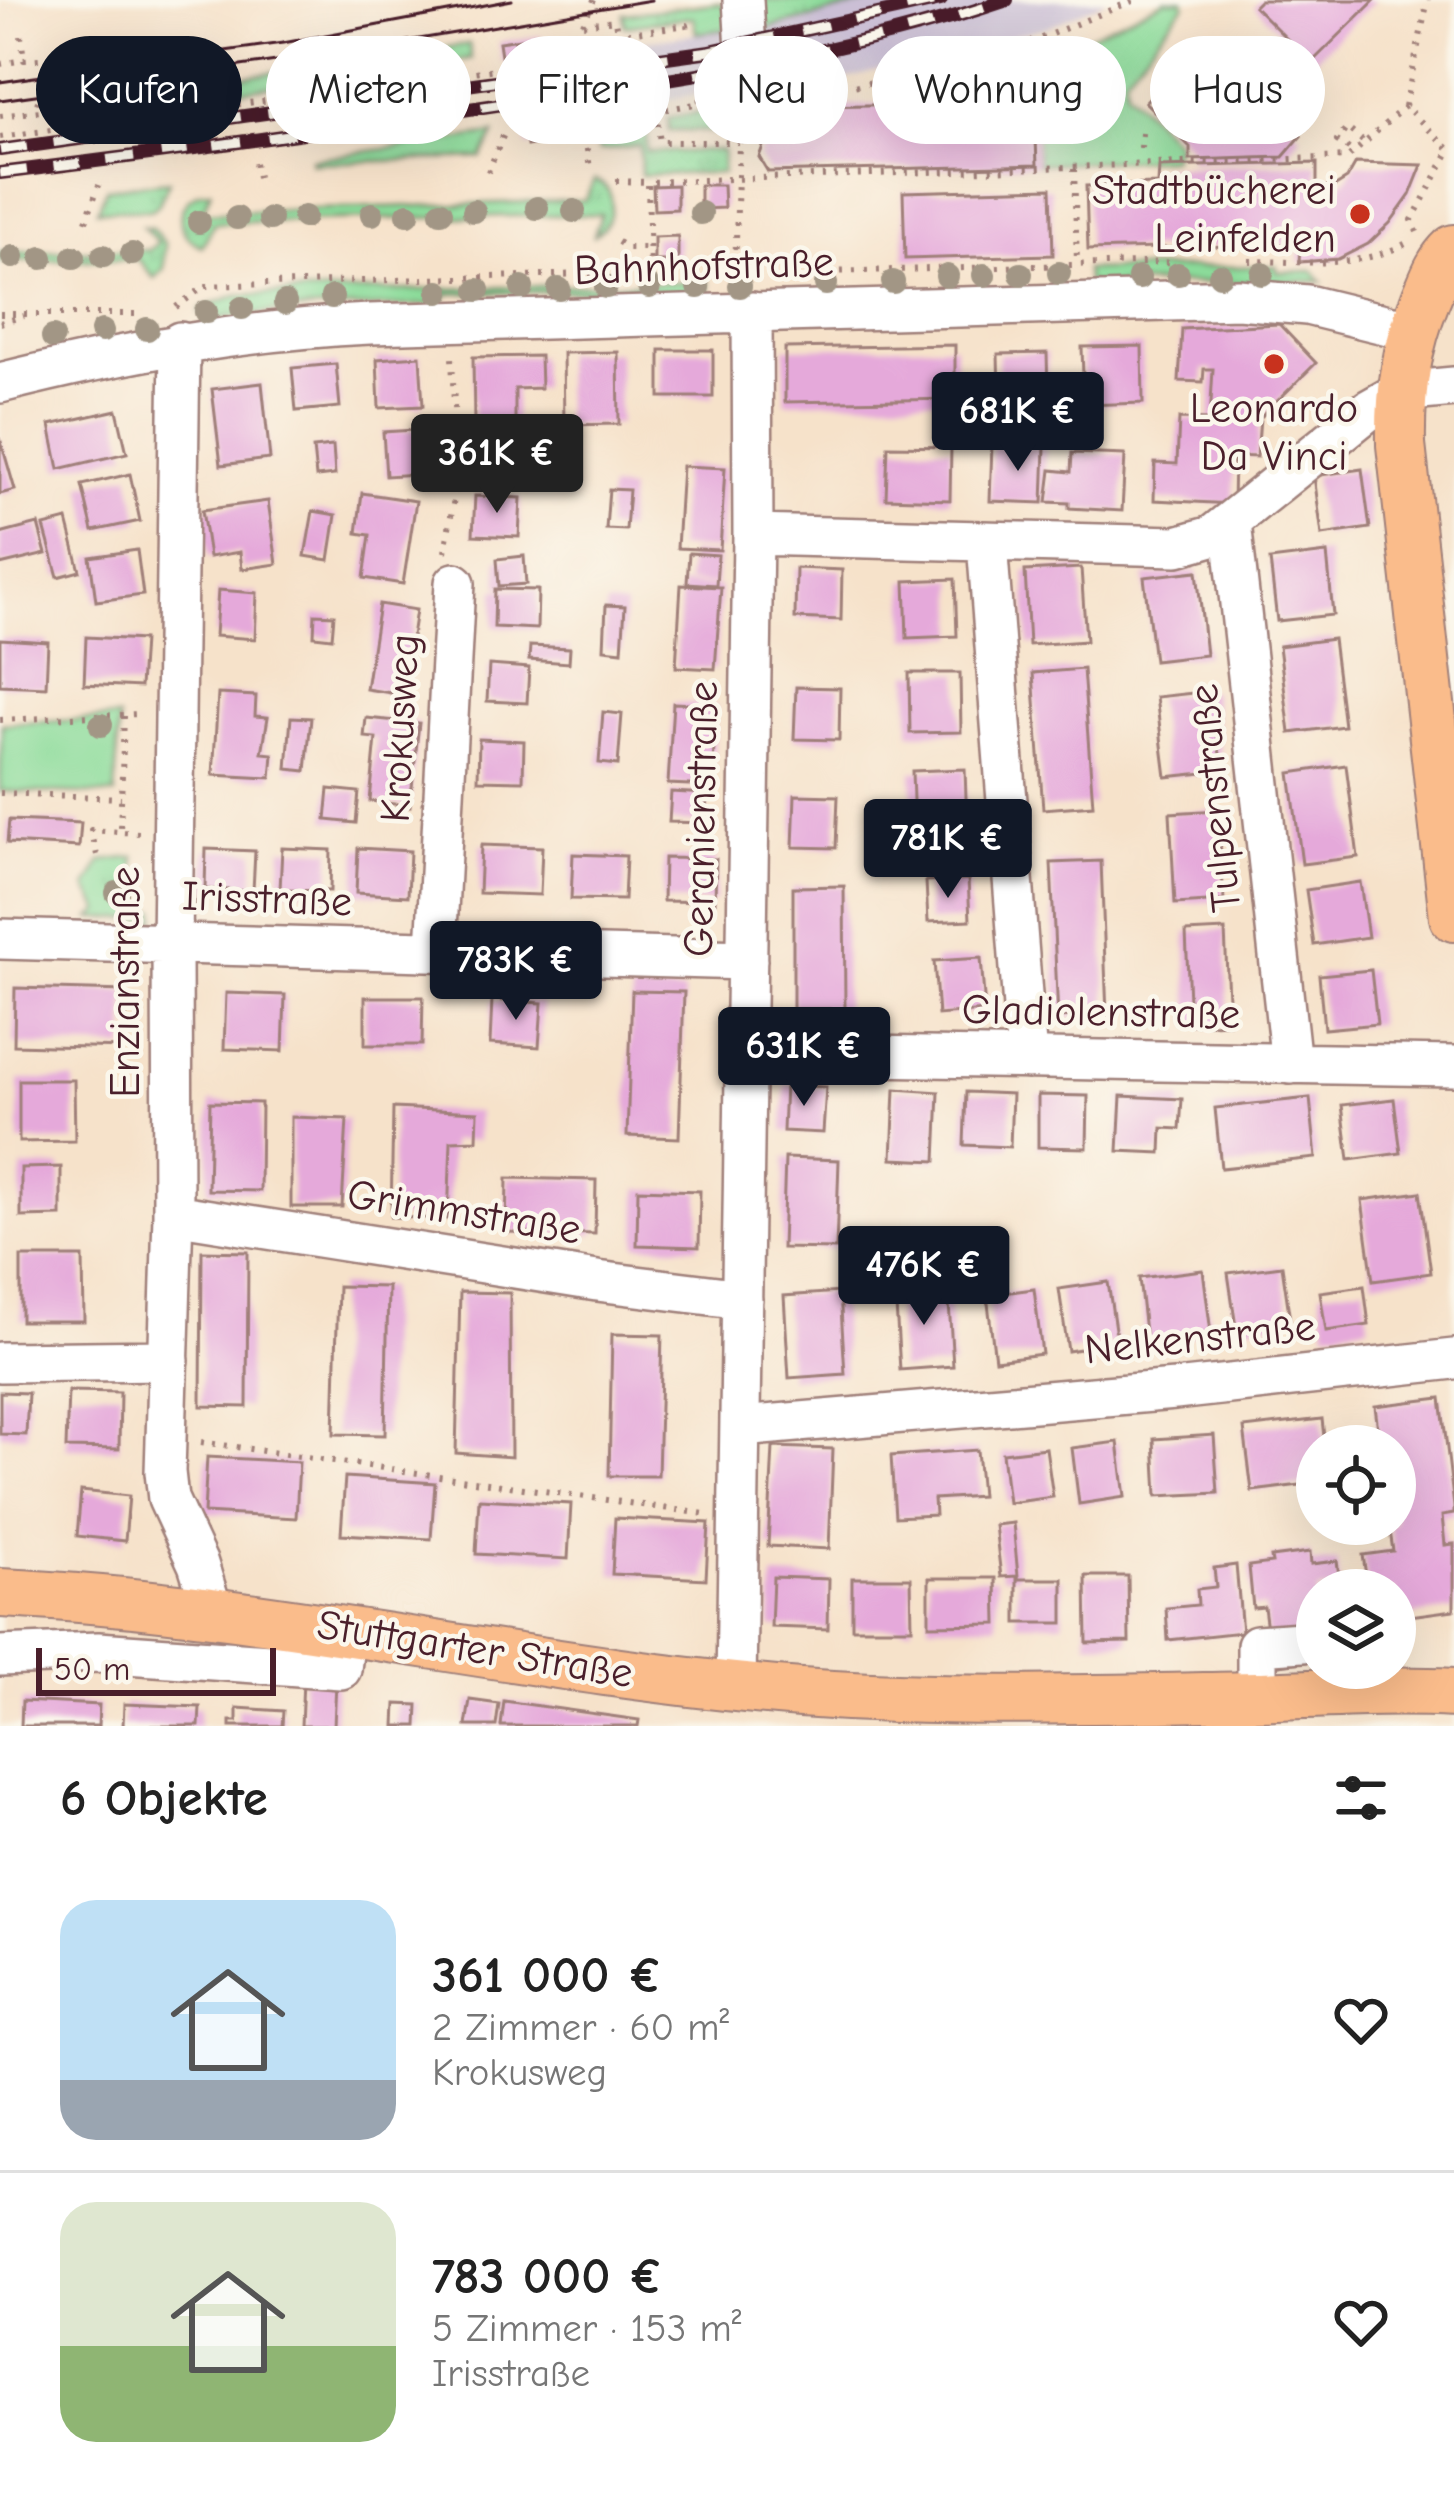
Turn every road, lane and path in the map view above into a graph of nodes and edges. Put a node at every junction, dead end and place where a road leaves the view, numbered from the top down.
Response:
1 (594, 0) edge
2 (743, 0) edge
3 (1135, 0) edge
4 (1428, 0) edge
5 (617, 34) junction
6 (689, 34) dead end
7 (21, 36) dead end
8 (604, 36) edge
9 (745, 36) edge
10 (23, 60) junction
11 (0, 64) edge
12 (495, 69) edge
13 (848, 88) edge
14 (242, 106) edge
15 (1406, 106) junction
16 (35, 111) joint
17 (0, 116) edge
18 (1142, 133) dead end
19 (36, 134) edge
20 (0, 137) edge
21 (1365, 143) junction
22 (500, 144) edge
23 (586, 144) edge
24 (739, 144) edge
25 (1141, 148) dead end
26 (1349, 149) dead end
27 (255, 163) dead end
28 (590, 168) dead end
29 (1074, 169) junction
30 (488, 172) dead end
31 (258, 177) dead end
32 (616, 181) dead end
33 (736, 181) junction
34 (648, 182) junction
35 (99, 185) dead end
36 (86, 221) dead end
37 (617, 242) dead end
38 (650, 248) junction
39 (1454, 249) edge
40 (1342, 264) dead end
41 (650, 272) junction
42 (1078, 304) junction
43 (752, 312) junction
44 (0, 318) edge
45 (451, 322) junction
46 (1413, 332) junction
47 (180, 343) junction
48 (0, 383) edge
49 (1454, 387) edge
50 (1400, 392) junction
51 (1231, 522) junction
52 (753, 535) junction
53 (987, 543) junction
54 (455, 583) joint
55 (175, 713) junction
56 (124, 714) junction
57 (0, 720) edge
58 (0, 793) edge
59 (120, 832) dead end
60 (97, 855) dead end
61 (1454, 917) edge
62 (0, 939) edge
63 (172, 944) junction
64 (436, 950) junction
65 (746, 960) junction
66 (745, 1054) junction
67 (1027, 1059) junction
68 (1291, 1064) junction
69 (1454, 1066) edge
70 (173, 1214) junction
71 (742, 1299) junction
72 (1454, 1359) edge
73 (169, 1360) junction
74 (0, 1362) edge
75 (740, 1427) junction
76 (166, 1437) junction
77 (738, 1519) junction
78 (0, 1592) edge
79 (213, 1612) junction
80 (346, 1629) junction
81 (1296, 1642) edge
82 (0, 1656) edge
83 (736, 1686) junction
84 (1296, 1689) edge
85 (1416, 1689) edge
86 (1454, 1693) edge
87 (1257, 1696) junction
88 (800, 1709) edge

1 - 5 path
2 - 9 street
3 - 13 path
4 - 15 path
5 - 6 path
5 - 8 path
7 - 10 path
10 - 11 path
10 - 16 path
12 - 14 path
15 - 21 path
15 - 40 path
16 - 17 path
18 - 25 path
19 - 20 path
21 - 26 path
21 - 29 path
22 - 30 path
23 - 28 path
24 - 33 path
27 - 31 path
29 - 33 path
29 - 42 path
32 - 34 path
33 - 34 path
33 - 41 path
34 - 38 path
35 - 36 path
37 - 38 path
38 - 41 path
39 - 46 main road
41 - 44 path
42 - 43 street, Bahnhofstraße
42 - 46 street, Bahnhofstraße
43 - 45 street, Bahnhofstraße
43 - 52 street, Geranienstraße
45 - 47 street, Bahnhofstraße
45 - 54 path
46 - 50 main road
47 - 48 street, Bahnhofstraße
47 - 55 street, Enzianstraße
49 - 50 street
50 - 51 street
50 - 61 main road
51 - 53 street
51 - 68 street, Tulpenstraße
52 - 53 street
52 - 65 street, Geranienstraße
53 - 67 street
54 - 64 street, Krokusweg
55 - 56 path
55 - 63 street, Enzianstraße
56 - 57 path
56 - 58 path
59 - 60 path
62 - 63 street, Irisstraße
63 - 64 street, Irisstraße
63 - 70 street, Enzianstraße
64 - 65 street, Irisstraße
65 - 66 street, Geranienstraße
66 - 67 street, Gladiolenstraße
66 - 71 street, Geranienstraße
67 - 68 street, Gladiolenstraße
68 - 69 street, Gladiolenstraße
70 - 71 street, Grimmstraße
70 - 73 street, Enzianstraße
71 - 75 street, Geranienstraße
72 - 75 street, Nelkenstraße
73 - 74 street
73 - 76 street, Enzianstraße
75 - 77 street, Geranienstraße
76 - 77 path
76 - 79 street, Enzianstraße
77 - 83 street, Geranienstraße
78 - 79 main road, Stuttgarter Straße
79 - 80 main road, Stuttgarter Straße
80 - 82 street
80 - 83 main road, Stuttgarter Straße
81 - 87 street
83 - 88 main road, Stuttgarter Straße
84 - 87 main road, Stuttgarter Straße
85 - 86 main road, Stuttgarter Straße
87 - 88 main road, Stuttgarter Straße

